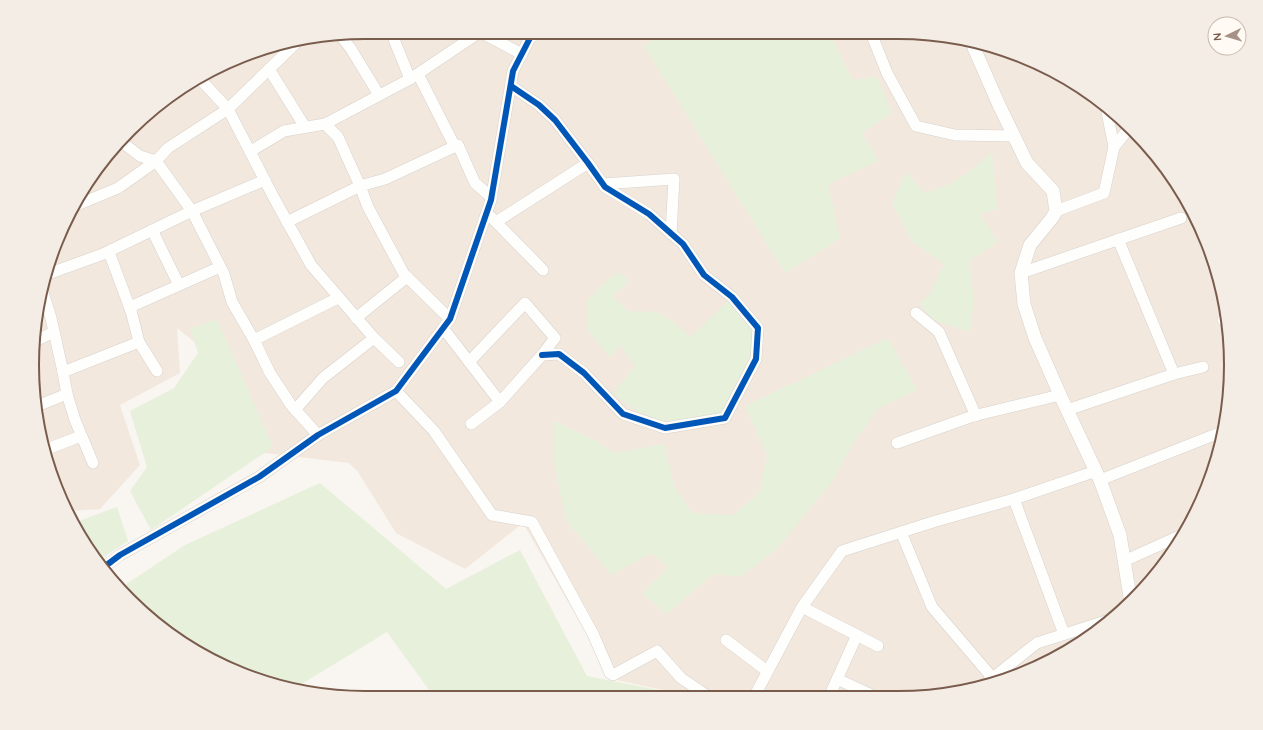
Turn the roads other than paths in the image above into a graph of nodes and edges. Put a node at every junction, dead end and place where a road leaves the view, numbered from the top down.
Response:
1 (395, 39) edge
2 (470, 39) edge
3 (493, 39) edge
4 (530, 39) edge
5 (873, 39) edge
6 (344, 40) edge
7 (291, 47) edge
8 (974, 48) edge
9 (522, 54) junction
10 (269, 69) junction
11 (414, 76) junction
12 (203, 82) edge
13 (511, 86) junction
14 (379, 95) junction
15 (228, 108) junction
16 (1108, 116) edge
17 (325, 124) junction
18 (305, 127) junction
19 (1126, 132) edge
20 (1014, 136) junction
21 (125, 144) edge
22 (455, 147) junction
23 (1114, 147) junction
24 (251, 152) junction
25 (156, 161) junction
26 (588, 162) junction
27 (266, 180) junction
28 (603, 184) junction
29 (360, 186) junction
30 (491, 197) junction
31 (83, 203) edge
32 (192, 211) junction
33 (1056, 211) junction
34 (487, 212) junction
35 (1181, 218) dead end
36 (287, 222) junction
37 (496, 222) junction
38 (152, 230) junction
39 (671, 234) junction
40 (1118, 239) junction
41 (109, 252) junction
42 (220, 266) junction
43 (543, 270) dead end
44 (52, 272) edge
45 (1021, 273) junction
46 (407, 277) junction
47 (179, 285) junction
48 (338, 298) junction
49 (45, 299) edge
50 (131, 310) junction
51 (916, 313) dead end
52 (356, 318) junction
53 (447, 324) junction
54 (54, 332) junction
55 (41, 338) edge
56 (374, 338) junction
57 (254, 340) junction
58 (139, 342) junction
59 (542, 355) junction
60 (399, 362) dead end
61 (469, 362) junction
62 (1202, 366) dead end
63 (157, 371) dead end
64 (63, 372) junction
65 (1174, 374) junction
66 (396, 391) junction
67 (67, 394) junction
68 (1060, 395) junction
69 (500, 402) junction
70 (42, 404) edge
71 (295, 410) junction
72 (1067, 410) junction
73 (976, 416) junction
74 (471, 424) dead end
75 (1217, 434) edge
76 (318, 435) junction
77 (81, 436) junction
78 (897, 444) dead end
79 (50, 448) edge
80 (93, 463) dead end
81 (1098, 476) junction
82 (1014, 499) junction
83 (901, 532) junction
84 (1173, 539) edge
85 (1124, 561) junction
86 (107, 565) edge
87 (1130, 595) edge
88 (802, 607) junction
89 (1096, 624) edge
90 (1064, 634) junction
91 (857, 635) junction
92 (726, 640) dead end
93 (878, 646) dead end
94 (767, 671) junction
95 (999, 675) edge
96 (989, 678) edge
97 (837, 679) junction
98 (700, 691) edge
99 (757, 691) edge
100 (831, 691) edge
101 (863, 691) edge

1 - 11 street
2 - 11 street
3 - 9 street
4 - 9 street
5 - 20 street
6 - 14 street
7 - 10 street
8 - 20 street
9 - 13 street
10 - 15 street
10 - 18 street
11 - 14 street
11 - 22 street
12 - 15 street
13 - 26 street
13 - 30 street
14 - 17 street
15 - 24 street
15 - 25 street
16 - 23 street
17 - 18 street
17 - 29 street
18 - 24 street
19 - 23 street
20 - 33 street
21 - 25 street
22 - 29 street
22 - 30 street
23 - 33 street
24 - 27 street
25 - 31 street
25 - 32 street
26 - 28 street
26 - 37 street
27 - 32 street
27 - 36 street
28 - 39 street
28 - 39 street
29 - 36 street
29 - 46 street
30 - 34 street
32 - 38 street
32 - 42 street
33 - 45 street
34 - 37 street
34 - 53 street
35 - 40 street
36 - 48 street
37 - 43 street
38 - 41 street
38 - 47 street
39 - 59 street
40 - 45 street
40 - 65 street
41 - 44 street
41 - 50 street
42 - 47 street
42 - 57 street
45 - 68 street
46 - 52 street
46 - 53 street
47 - 50 street
48 - 52 street
48 - 57 street
49 - 54 street
50 - 58 street
51 - 73 street
52 - 56 street
53 - 61 street
53 - 66 street
54 - 55 street
54 - 64 street
56 - 60 street
56 - 71 street
57 - 71 street
58 - 63 street
58 - 64 street
59 - 61 street
59 - 69 street
61 - 69 street
62 - 65 street
64 - 67 street
65 - 72 street
66 - 76 street
66 - 98 street
67 - 70 street
67 - 77 street
68 - 72 street
68 - 73 street
69 - 74 street
71 - 76 street
72 - 81 street
73 - 78 street
75 - 81 street
76 - 86 street
77 - 79 street
77 - 80 street
81 - 82 street
81 - 85 street
82 - 83 street
82 - 90 street
83 - 88 street
83 - 96 street
84 - 85 street
85 - 87 street
88 - 91 street
88 - 94 street
89 - 90 street
90 - 95 street
91 - 93 street
91 - 97 street
92 - 94 street
94 - 99 street
97 - 100 street
97 - 101 street

